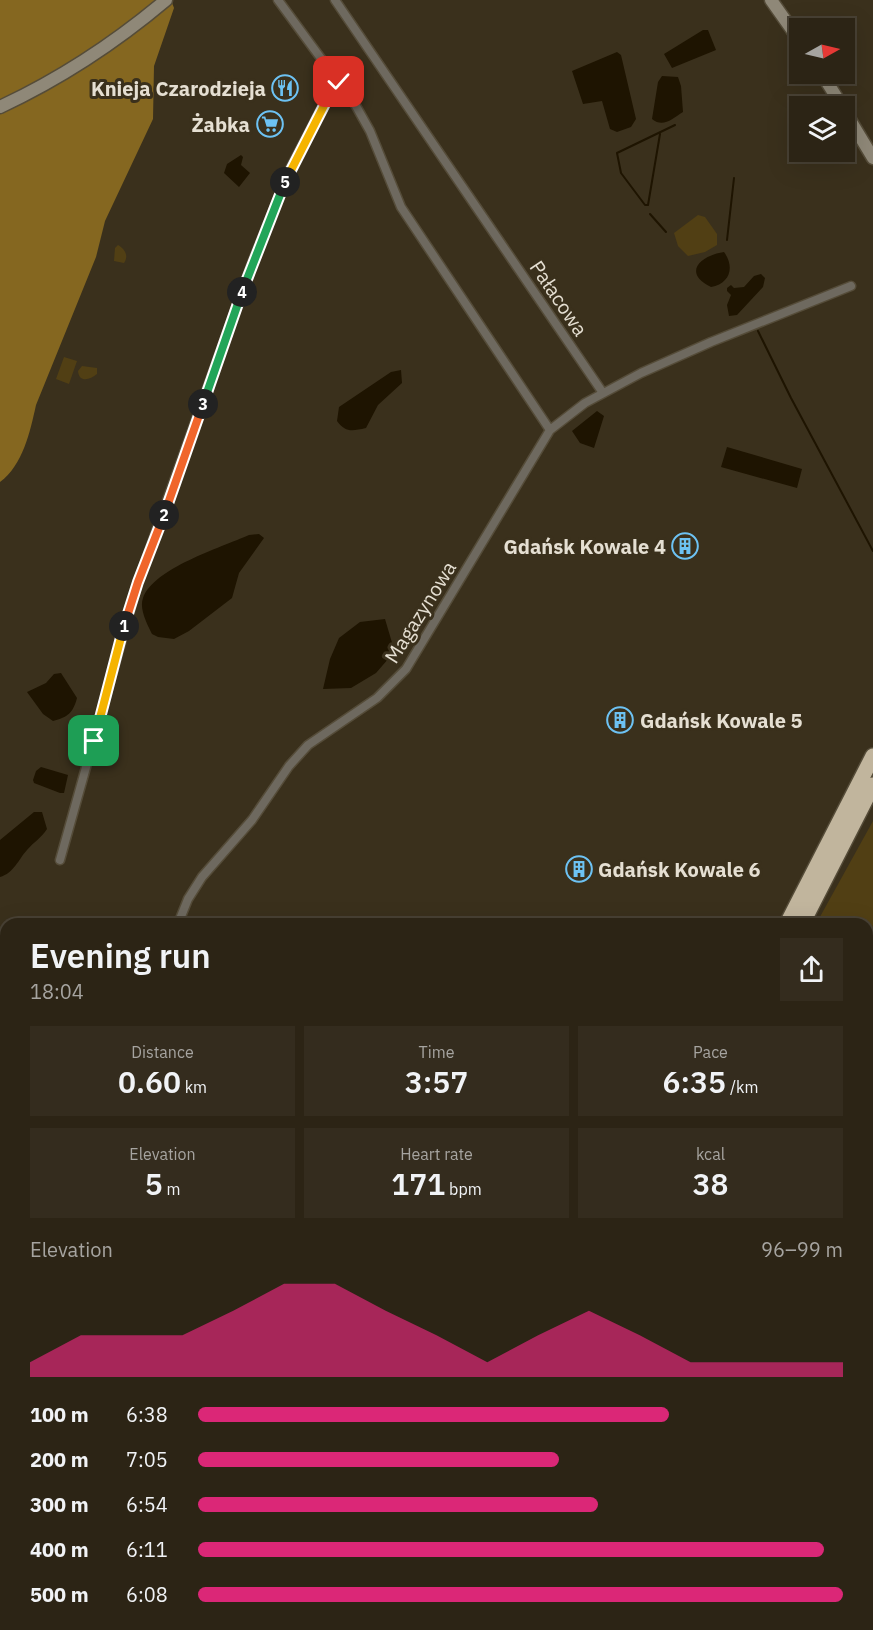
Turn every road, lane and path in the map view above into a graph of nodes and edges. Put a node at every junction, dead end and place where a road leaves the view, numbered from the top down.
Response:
1 (166, 0) edge
2 (278, 0) edge
3 (335, 0) edge
4 (771, 0) edge
5 (789, 25) edge
6 (339, 82) junction
7 (0, 107) edge
8 (855, 128) edge
9 (873, 158) edge
10 (851, 286) dead end
11 (603, 393) junction
12 (550, 430) junction
13 (873, 756) edge
14 (873, 785) edge
15 (60, 860) dead end
16 (180, 918) edge
17 (790, 918) edge
18 (805, 918) edge

1 - 7 street
2 - 6 street
3 - 11 street, Pałacowa
4 - 5 street
6 - 12 street
6 - 15 street
8 - 9 street
10 - 11 street
11 - 12 street, Magazynowa
12 - 16 street, Magazynowa
13 - 17 highway
14 - 18 highway

